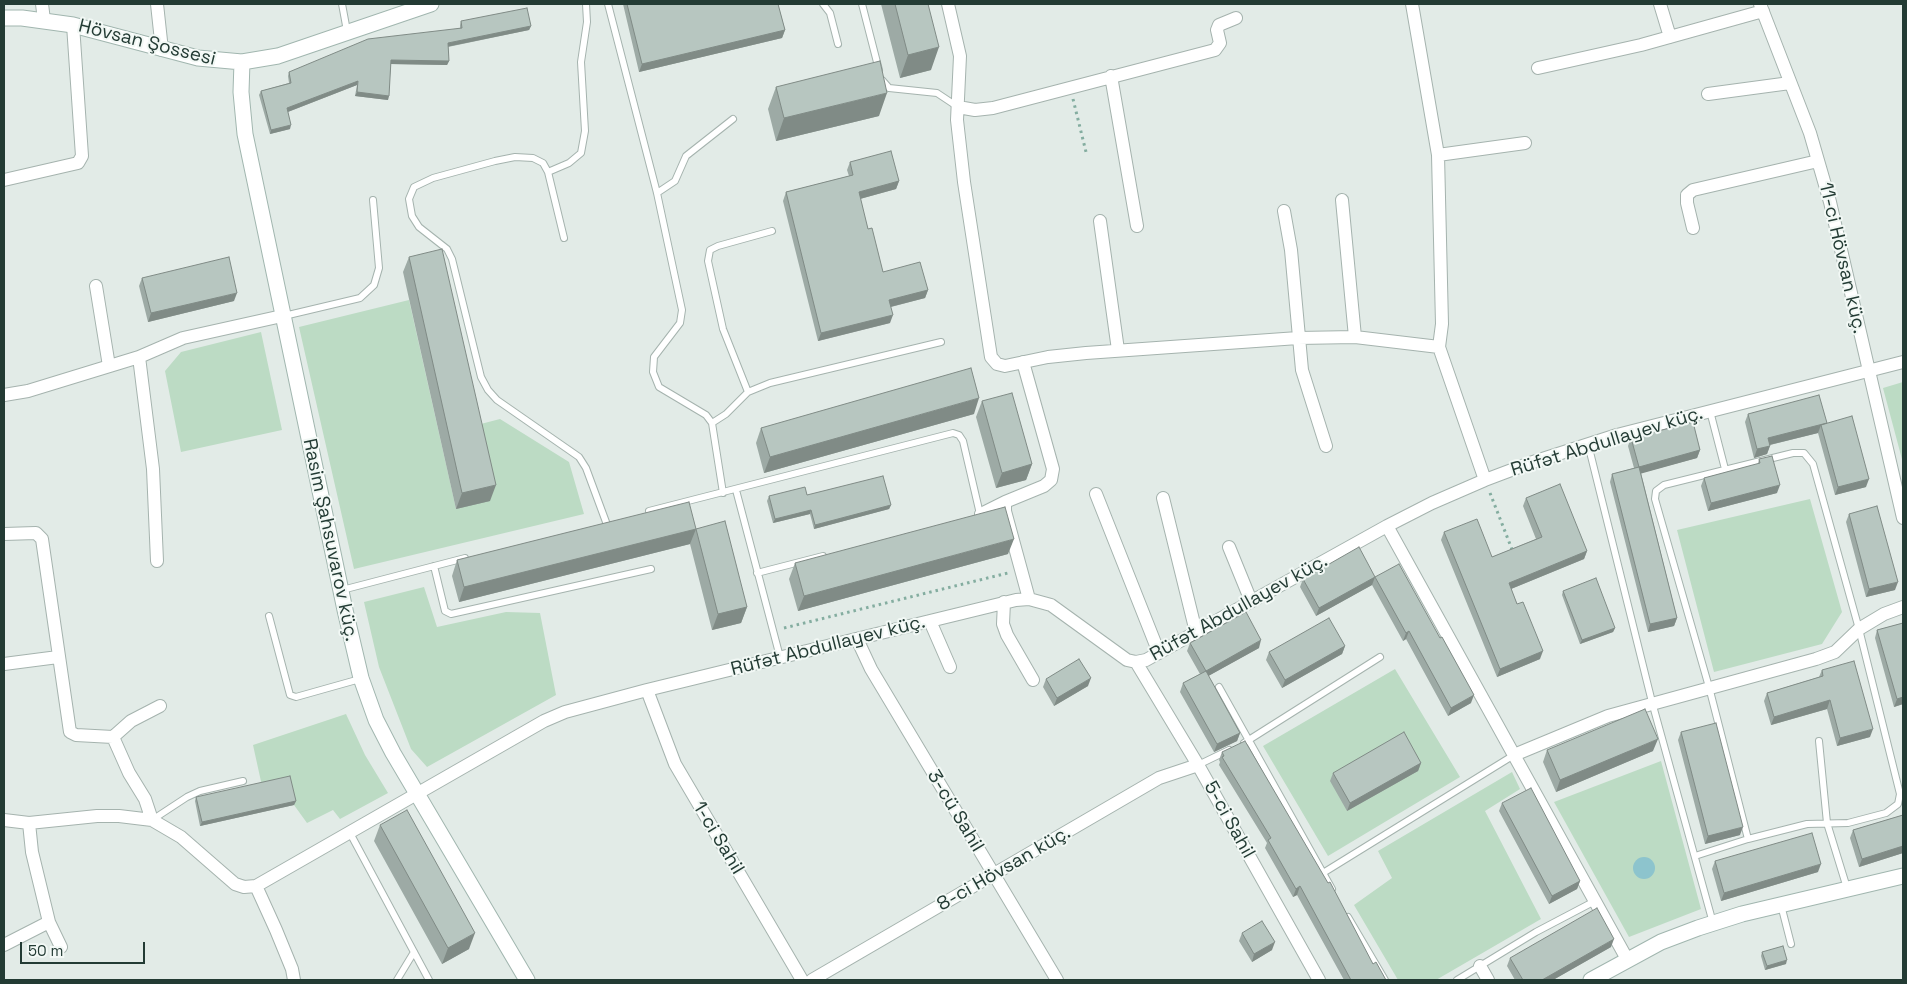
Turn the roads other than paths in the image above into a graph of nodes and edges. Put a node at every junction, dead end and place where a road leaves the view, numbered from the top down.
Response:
1 (42, 4) edge
2 (157, 4) edge
3 (342, 4) edge
4 (431, 4) edge
5 (586, 4) edge
6 (608, 4) edge
7 (823, 4) edge
8 (862, 4) edge
9 (948, 4) edge
10 (1412, 4) edge
11 (1660, 4) edge
12 (1761, 7) edge
13 (4, 18) edge
14 (1236, 18) dead end
15 (44, 20) junction
16 (73, 24) junction
17 (348, 32) junction
18 (1670, 37) junction
19 (838, 44) dead end
20 (162, 50) junction
21 (242, 62) junction
22 (877, 65) junction
23 (868, 67) edge
24 (1538, 68) dead end
25 (1111, 76) junction
26 (1790, 83) junction
27 (1708, 94) dead end
28 (958, 107) junction
29 (733, 119) dead end
30 (1525, 142) dead end
31 (1438, 155) junction
32 (1818, 161) junction
33 (548, 172) junction
34 (4, 180) edge
35 (657, 193) junction
36 (373, 200) dead end
37 (1342, 200) dead end
38 (1284, 211) dead end
39 (1100, 221) dead end
40 (1137, 226) dead end
41 (1692, 228) dead end
42 (772, 231) dead end
43 (564, 238) dead end
44 (96, 286) dead end
45 (282, 316) junction
46 (1355, 336) junction
47 (1298, 338) junction
48 (941, 342) dead end
49 (1439, 346) junction
50 (1118, 350) junction
51 (139, 356) junction
52 (1023, 362) junction
53 (1903, 362) edge
54 (109, 366) junction
55 (1868, 372) junction
56 (748, 392) junction
57 (4, 395) edge
58 (1710, 412) junction
59 (712, 423) junction
60 (1588, 444) junction
61 (1326, 446) dead end
62 (1725, 470) junction
63 (1485, 480) junction
64 (736, 490) junction
65 (724, 493) junction
66 (1096, 494) dead end
67 (1163, 498) dead end
68 (1005, 502) junction
69 (642, 513) edge
70 (976, 515) joint
71 (1903, 518) edge
72 (615, 520) edge
73 (606, 522) junction
74 (596, 525) edge
75 (1387, 526) junction
76 (4, 534) edge
77 (1230, 547) dead end
78 (832, 554) edge
79 (472, 556) edge
80 (157, 561) dead end
81 (434, 566) junction
82 (651, 569) dead end
83 (757, 573) junction
84 (340, 590) junction
85 (1029, 599) junction
86 (1251, 601) junction
87 (1004, 602) junction
88 (1903, 608) edge
89 (269, 616) dead end
90 (930, 621) junction
91 (1860, 628) junction
92 (1196, 632) junction
93 (857, 639) junction
94 (1159, 653) junction
95 (58, 657) junction
96 (780, 657) junction
97 (1380, 657) dead end
98 (1136, 662) junction
99 (4, 664) edge
100 (950, 667) dead end
101 (361, 678) junction
102 (1033, 680) dead end
103 (1219, 687) dead end
104 (1709, 687) junction
105 (647, 690) junction
106 (1652, 702) junction
107 (160, 706) dead end
108 (113, 737) junction
109 (1248, 741) junction
110 (1819, 742) dead end
111 (1514, 755) junction
112 (1198, 765) junction
113 (242, 781) dead end
114 (416, 794) junction
115 (4, 820) edge
116 (152, 820) junction
117 (29, 823) junction
118 (1827, 823) junction
119 (350, 832) junction
120 (1748, 839) junction
121 (1695, 856) junction
122 (1323, 873) junction
123 (994, 875) junction
124 (1903, 876) edge
125 (256, 886) junction
126 (1847, 888) junction
127 (1337, 898) edge
128 (1595, 901) junction
129 (1781, 904) junction
130 (1342, 906) edge
131 (49, 922) junction
132 (1713, 923) junction
133 (4, 944) edge
134 (1791, 944) dead end
135 (60, 947) dead end
136 (414, 952) junction
137 (1627, 959) junction
138 (1480, 966) junction
139 (294, 980) edge
140 (397, 980) edge
141 (429, 980) edge
142 (527, 980) edge
143 (802, 980) edge
144 (812, 980) edge
145 (1057, 980) edge
146 (1319, 980) edge
147 (1384, 980) edge
148 (1457, 980) edge
149 (1488, 980) edge
150 (1591, 980) edge

1 - 15 street
2 - 20 street
3 - 17 lane
4 - 17 street, Hövsan Şossesi
5 - 33 lane
6 - 35 lane
7 - 19 lane
8 - 22 lane
9 - 28 street
10 - 31 street
11 - 18 street
12 - 18 street
12 - 26 street, 11-ci Hövsan küç.
13 - 15 street, Hövsan Şossesi
14 - 25 street
15 - 16 street, Hövsan Şossesi
16 - 20 street, Hövsan Şossesi
16 - 34 street
17 - 21 street, Hövsan Şossesi
18 - 24 street
20 - 21 street, Hövsan Şossesi
21 - 45 street, Rasim Şahsuvarov küç.
22 - 23 lane
22 - 28 lane
25 - 28 street
25 - 40 street
26 - 27 street
26 - 32 street, 11-ci Hövsan küç.
28 - 52 street
29 - 35 lane
30 - 31 street
31 - 49 street
32 - 41 street
32 - 55 street, 11-ci Hövsan küç.
33 - 43 lane
33 - 73 lane
35 - 59 lane
36 - 45 lane
37 - 46 street
38 - 47 street
39 - 50 street
42 - 56 lane
44 - 54 street
45 - 51 street
45 - 84 street, Rasim Şahsuvarov küç.
46 - 47 street
46 - 49 street
47 - 50 street
47 - 61 street
48 - 56 lane
49 - 63 street
50 - 52 street
51 - 54 street
51 - 80 street
52 - 68 street
53 - 55 street, Rüfət Abdullayev küç.
54 - 57 street
55 - 58 street, Rüfət Abdullayev küç.
55 - 71 street, 11-ci Hövsan küç.
56 - 59 lane
58 - 60 street, Rüfət Abdullayev küç.
58 - 62 lane
59 - 65 lane
60 - 63 street, Rüfət Abdullayev küç.
60 - 106 lane
62 - 91 lane
62 - 104 lane
63 - 75 street, Rüfət Abdullayev küç.
64 - 65 lane
64 - 70 lane
64 - 83 lane
65 - 69 lane
66 - 94 street
67 - 92 street
68 - 70 street
68 - 85 street
72 - 73 lane
73 - 74 lane
75 - 86 street, Rüfət Abdullayev küç.
75 - 111 street
76 - 95 street
77 - 86 street
78 - 83 lane
79 - 81 lane
81 - 82 lane
81 - 84 lane
83 - 96 lane
84 - 101 street, Rasim Şahsuvarov küç.
85 - 87 street, Rüfət Abdullayev küç.
85 - 98 street, Rüfət Abdullayev küç.
86 - 92 street, Rüfət Abdullayev küç.
87 - 90 street, Rüfət Abdullayev küç.
87 - 102 street
88 - 91 street
89 - 101 lane
90 - 93 street, Rüfət Abdullayev küç.
90 - 100 street
91 - 104 street
91 - 118 lane
92 - 94 street, Rüfət Abdullayev küç.
93 - 96 street, Rüfət Abdullayev küç.
93 - 123 street, 3-cü Sahil
94 - 98 street, Rüfət Abdullayev küç.
95 - 99 street
95 - 108 street
96 - 105 street, Rüfət Abdullayev küç.
97 - 109 lane
98 - 112 street, 5-ci Sahil
101 - 114 street, Rasim Şahsuvarov küç.
103 - 109 lane
104 - 106 street
104 - 120 lane
105 - 114 street, Rüfət Abdullayev küç.
105 - 143 street, 1-ci Sahil
106 - 111 street
106 - 121 lane
107 - 108 street
108 - 116 street
109 - 112 lane
109 - 122 lane
110 - 118 lane
111 - 122 lane
111 - 128 street
112 - 123 street, 8-ci Hövsan küç.
112 - 146 street, 5-ci Sahil
113 - 116 lane
114 - 119 street, Rüfət Abdullayev küç.
114 - 142 street, Rasim Şahsuvarov küç.
115 - 117 street
116 - 117 street
116 - 125 street
117 - 131 street
118 - 120 lane
118 - 126 lane
119 - 125 street, Rüfət Abdullayev küç.
119 - 136 lane
120 - 121 lane
121 - 132 lane
122 - 127 lane
123 - 144 street, 8-ci Hövsan küç.
123 - 145 street, 3-cü Sahil
124 - 126 street
125 - 139 street
126 - 129 street
128 - 137 street
128 - 138 lane
129 - 132 street
129 - 134 lane
130 - 147 lane
131 - 133 street
131 - 135 street
132 - 137 street
136 - 140 lane
136 - 141 lane
137 - 150 street
138 - 148 lane
138 - 149 street

